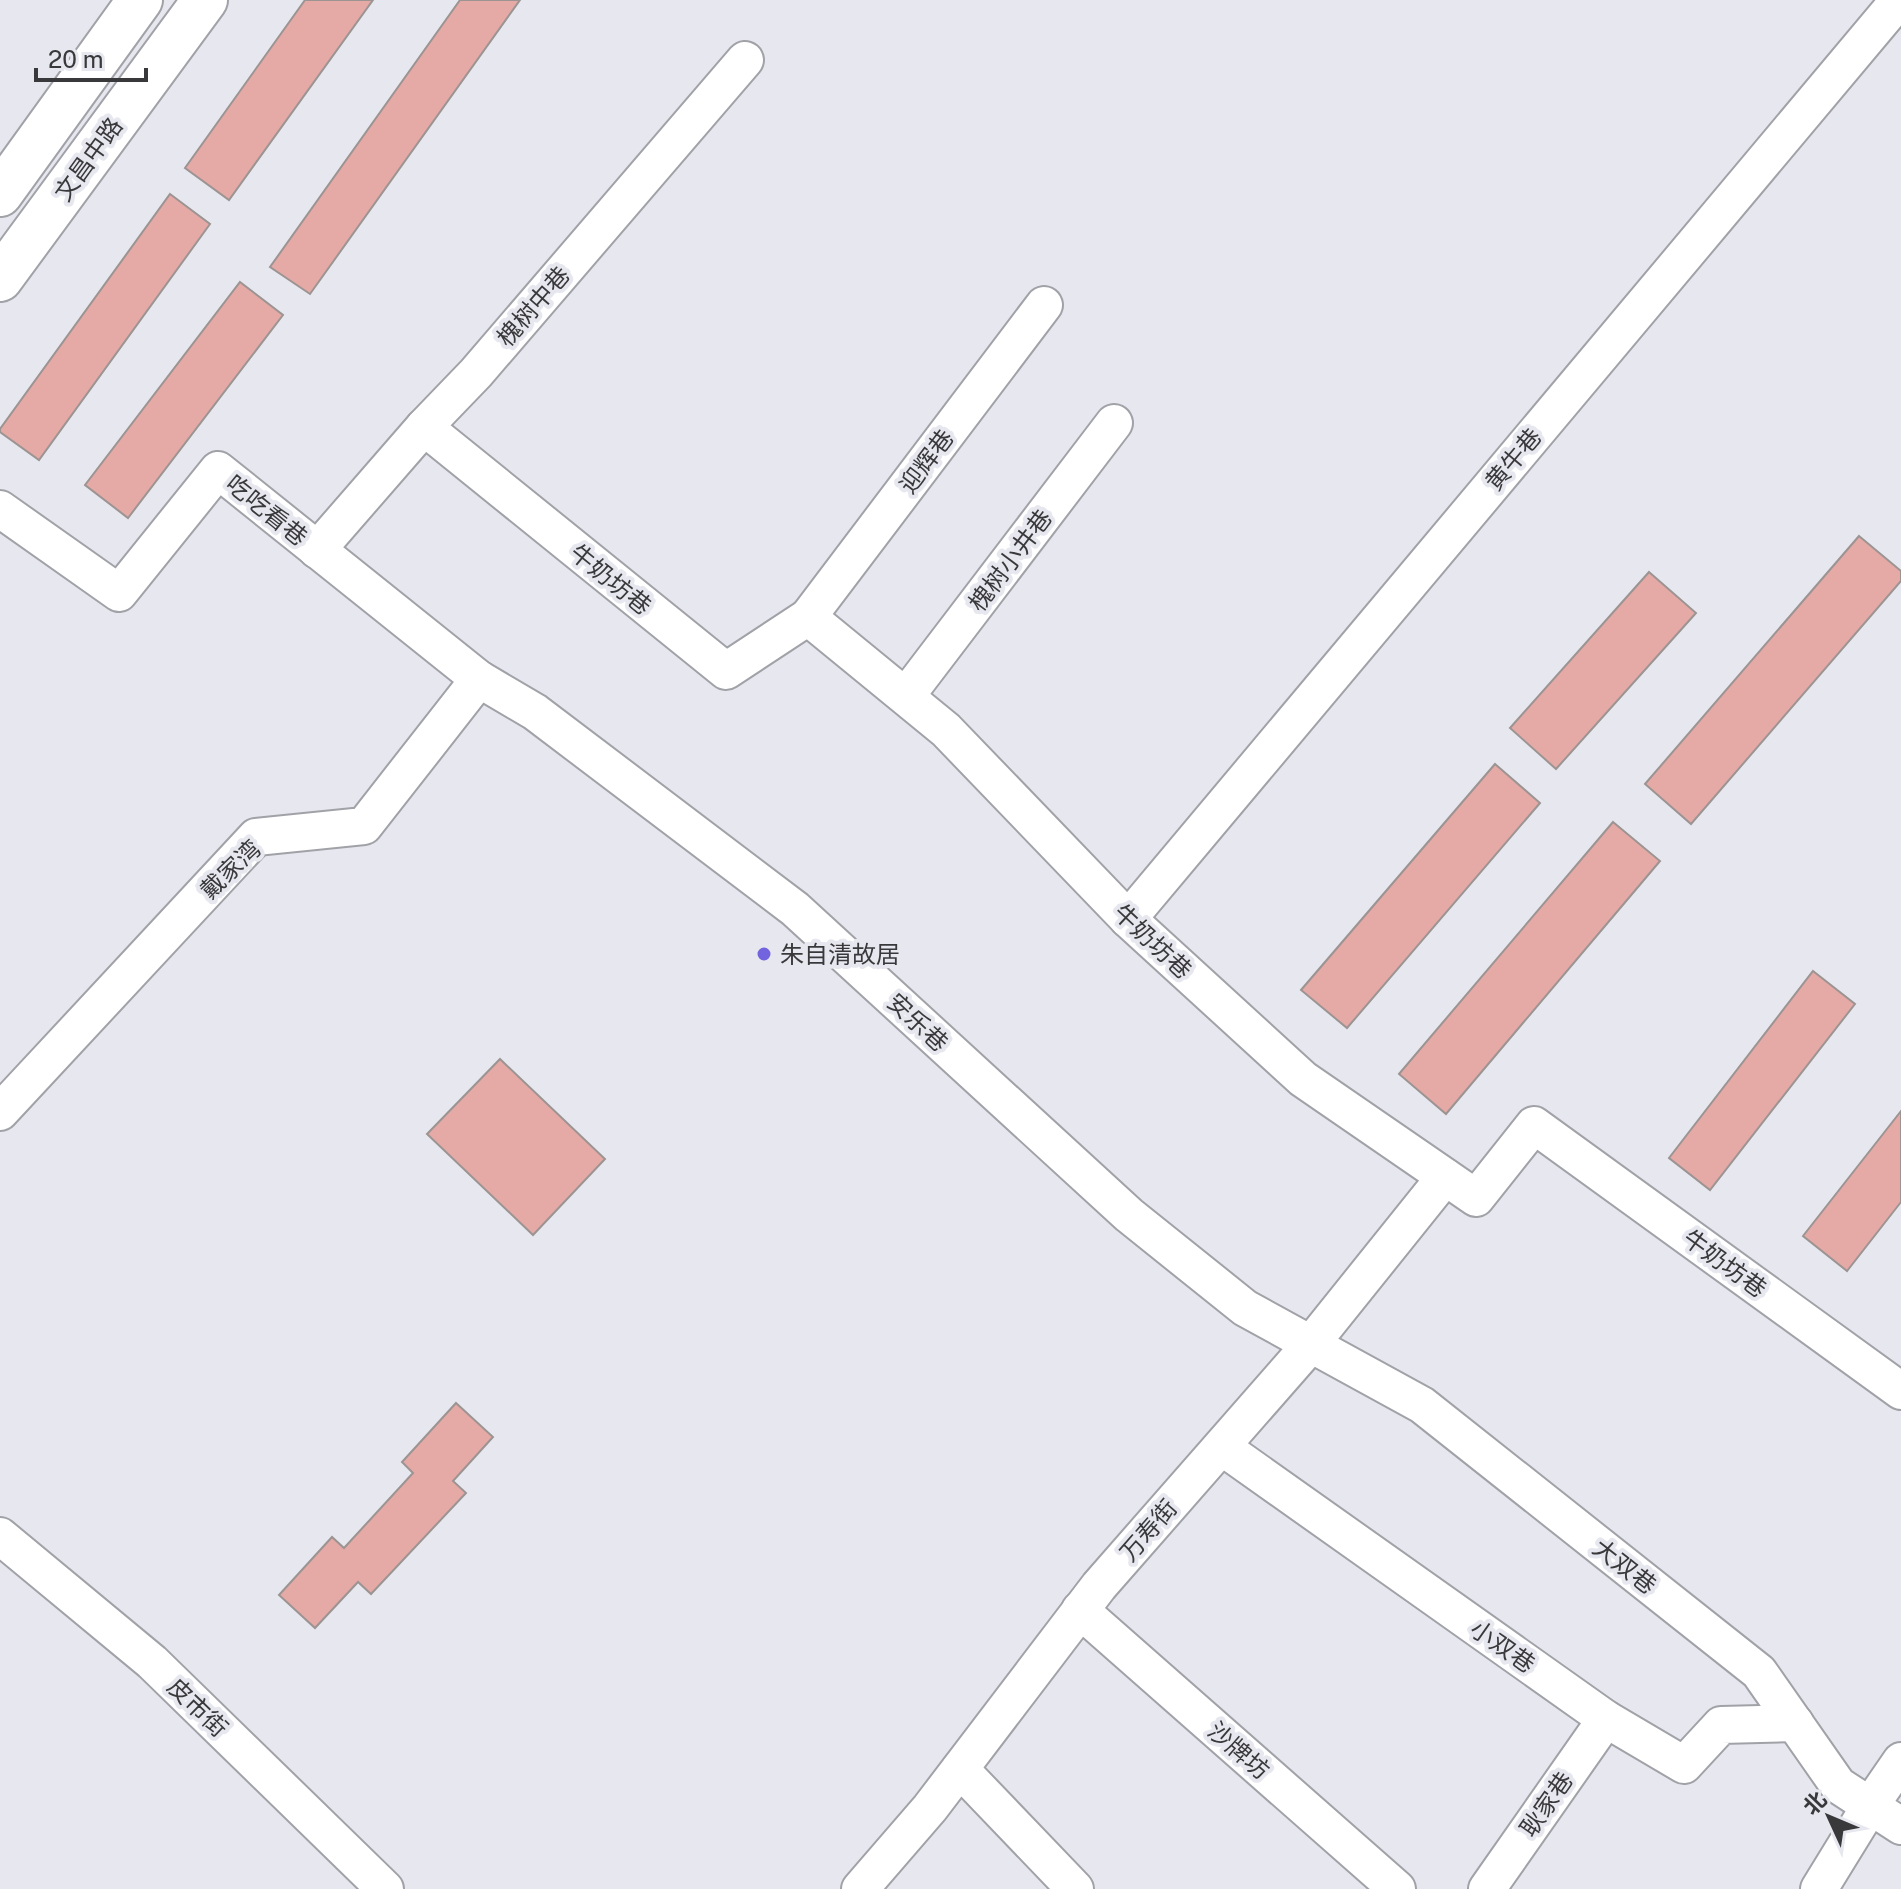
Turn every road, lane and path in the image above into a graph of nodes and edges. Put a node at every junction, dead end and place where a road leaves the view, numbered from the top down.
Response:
1 (140, 0) edge
2 (205, 0) edge
3 (1899, 0) edge
4 (745, 60) dead end
5 (0, 194) edge
6 (0, 279) edge
7 (1044, 305) dead end
8 (1114, 423) dead end
9 (424, 427) junction
10 (0, 509) edge
11 (317, 550) junction
12 (808, 617) junction
13 (479, 679) junction
14 (906, 696) junction
15 (1128, 919) junction
16 (0, 1112) edge
17 (1445, 1177) junction
18 (1311, 1344) junction
19 (1901, 1391) edge
20 (1222, 1447) junction
21 (0, 1536) edge
22 (1080, 1610) junction
23 (1606, 1719) junction
24 (1795, 1723) junction
25 (1901, 1761) edge
26 (960, 1769) junction
27 (1870, 1806) junction
28 (1901, 1826) edge
29 (385, 1889) edge
30 (860, 1889) edge
31 (1075, 1889) edge
32 (1397, 1889) edge
33 (1487, 1889) edge
34 (1819, 1889) edge

1 - 5 main road
2 - 6 main road, 文昌中路
3 - 15 street, 黄牛巷
4 - 9 street, 槐树中巷
7 - 12 street, 迎辉巷
8 - 14 street, 槐树小井巷
9 - 11 street, 槐树中巷
9 - 12 street, 牛奶坊巷
10 - 11 street, 吃吃看巷
11 - 13 street, 吃吃看巷
12 - 14 street, 牛奶坊巷
13 - 16 street, 戴家湾
13 - 18 street, 安乐巷
14 - 15 street, 牛奶坊巷
15 - 17 street, 牛奶坊巷
17 - 18 street, 万寿街
17 - 19 street, 牛奶坊巷
18 - 20 street, 万寿街
18 - 24 street, 大双巷
20 - 22 street, 万寿街
20 - 23 street, 小双巷
21 - 29 street, 皮市街
22 - 26 street, 万寿街
22 - 32 street, 沙牌坊
23 - 24 street, 小双巷
23 - 33 street, 耿家巷
24 - 27 street, 大双巷
25 - 27 street
26 - 30 street, 万寿街
26 - 31 street
27 - 28 street, 大双巷
27 - 34 street

